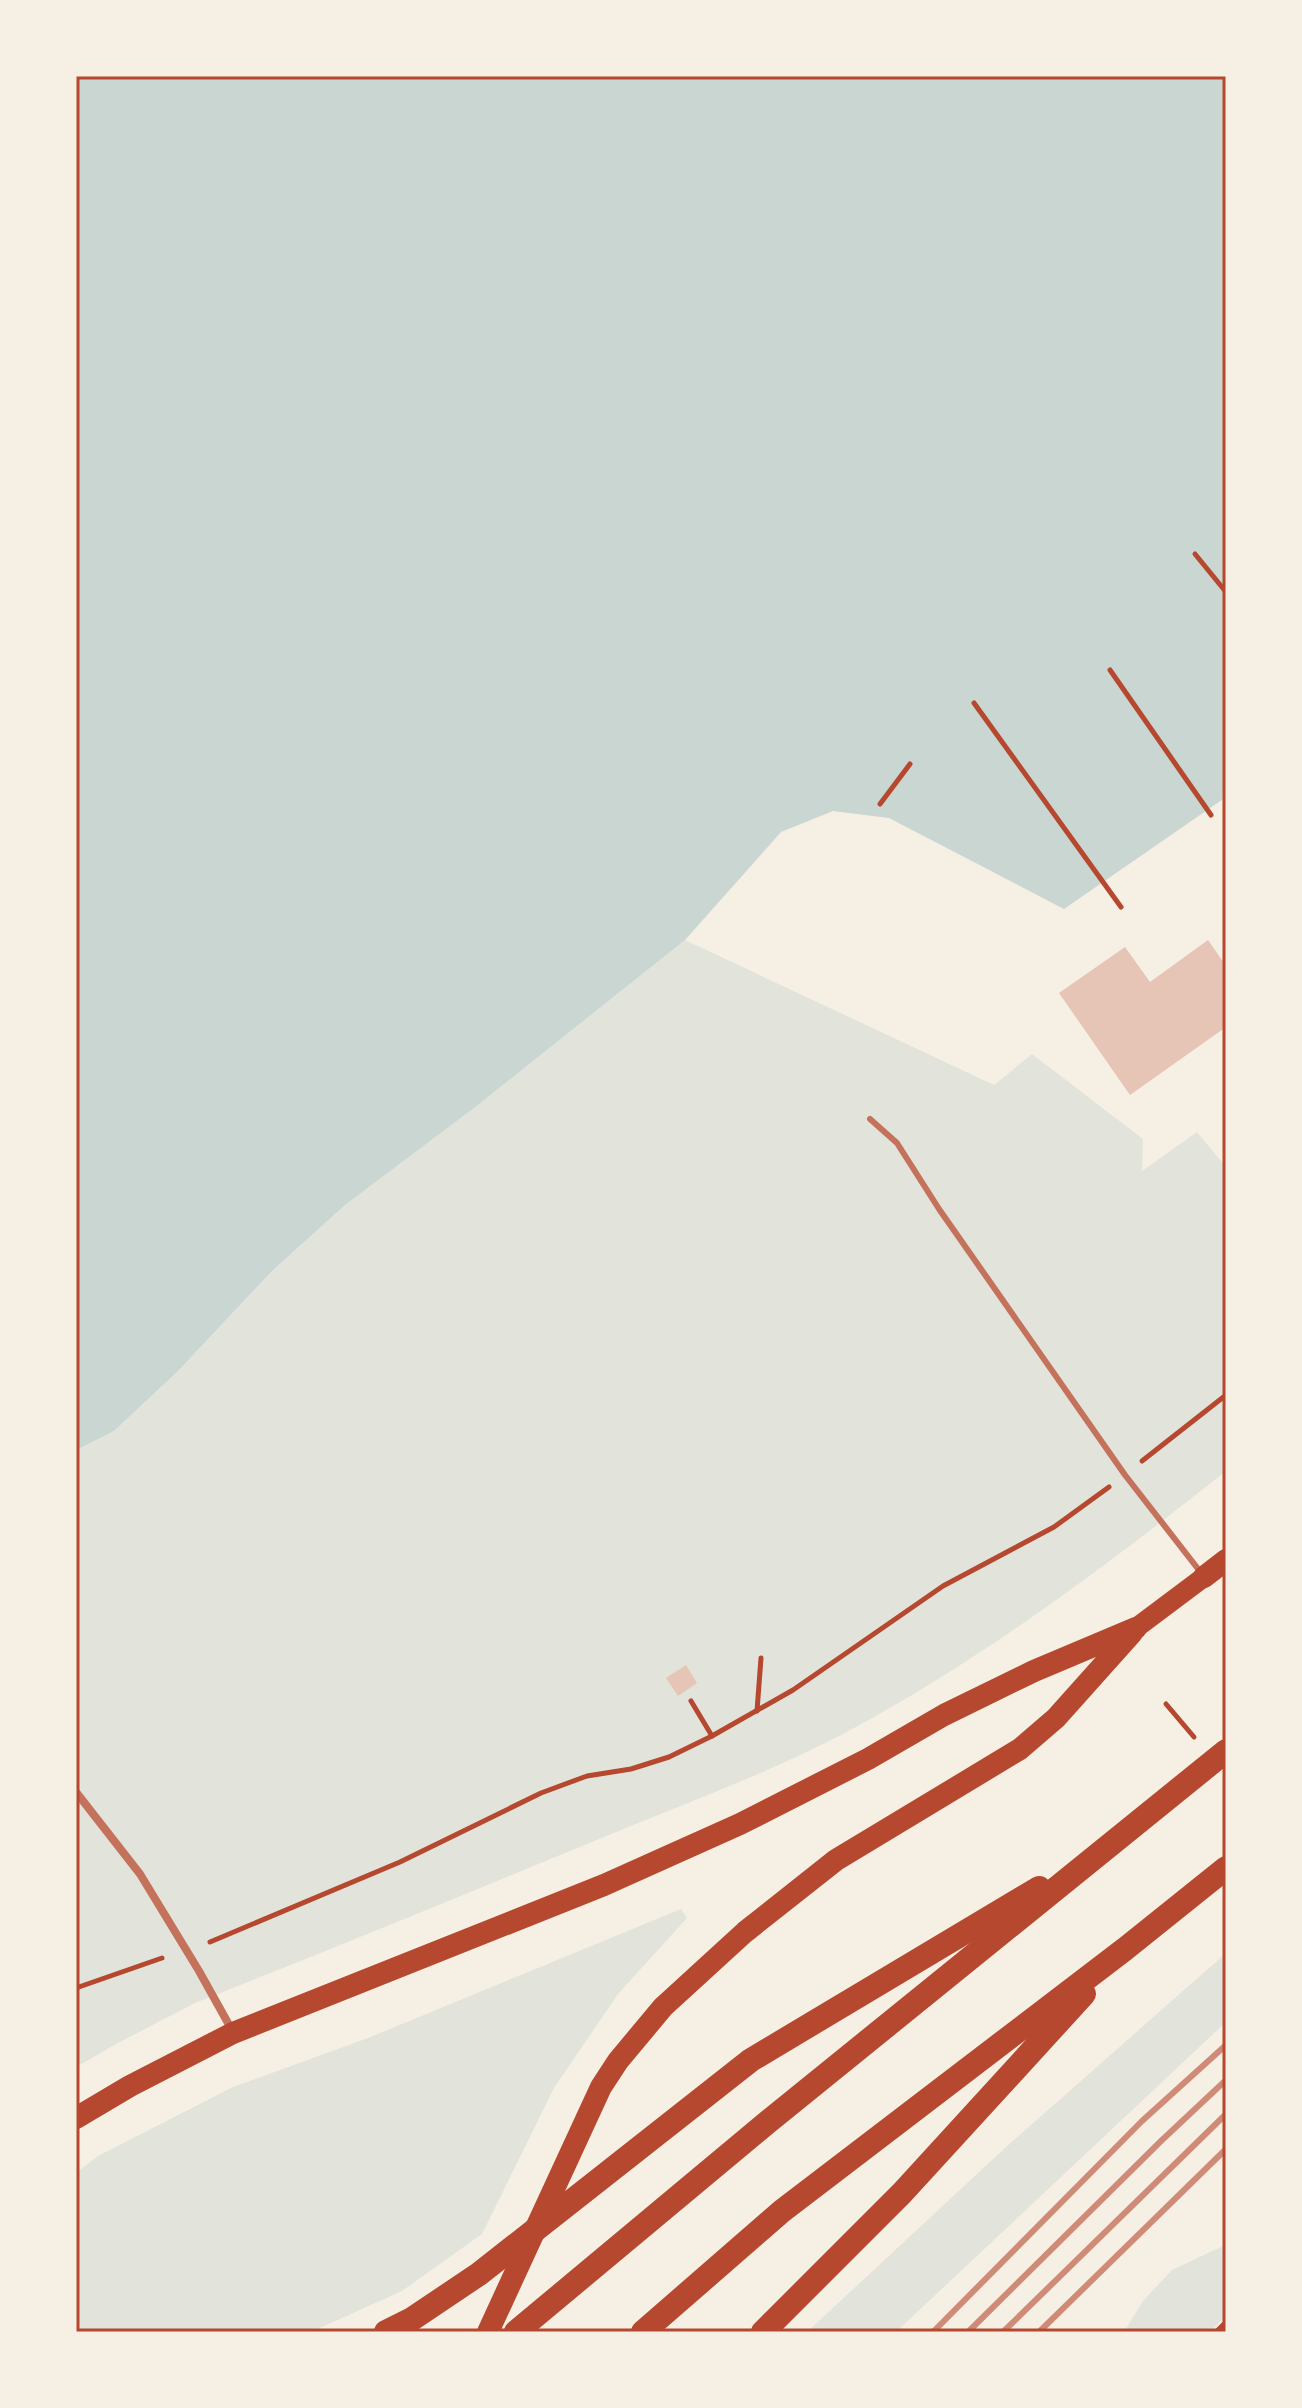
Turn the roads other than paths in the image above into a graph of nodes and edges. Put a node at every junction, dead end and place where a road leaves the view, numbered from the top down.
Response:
1 (870, 1119) dead end
2 (1226, 1560) edge
3 (1204, 1577) junction
4 (1136, 1628) junction
5 (1226, 1751) edge
6 (76, 1792) edge
7 (1120, 1839) junction
8 (1226, 1868) edge
9 (1125, 1949) junction
10 (233, 2033) junction
11 (76, 2118) edge
12 (386, 2332) edge
13 (488, 2332) edge
14 (516, 2332) edge
15 (643, 2332) edge
16 (763, 2332) edge

1 - 3 lane
2 - 3 highway
3 - 4 main road
4 - 10 highway
4 - 13 highway
5 - 7 highway
6 - 10 street
7 - 12 highway
7 - 14 highway
8 - 9 highway
9 - 15 highway
9 - 16 highway
10 - 11 highway

